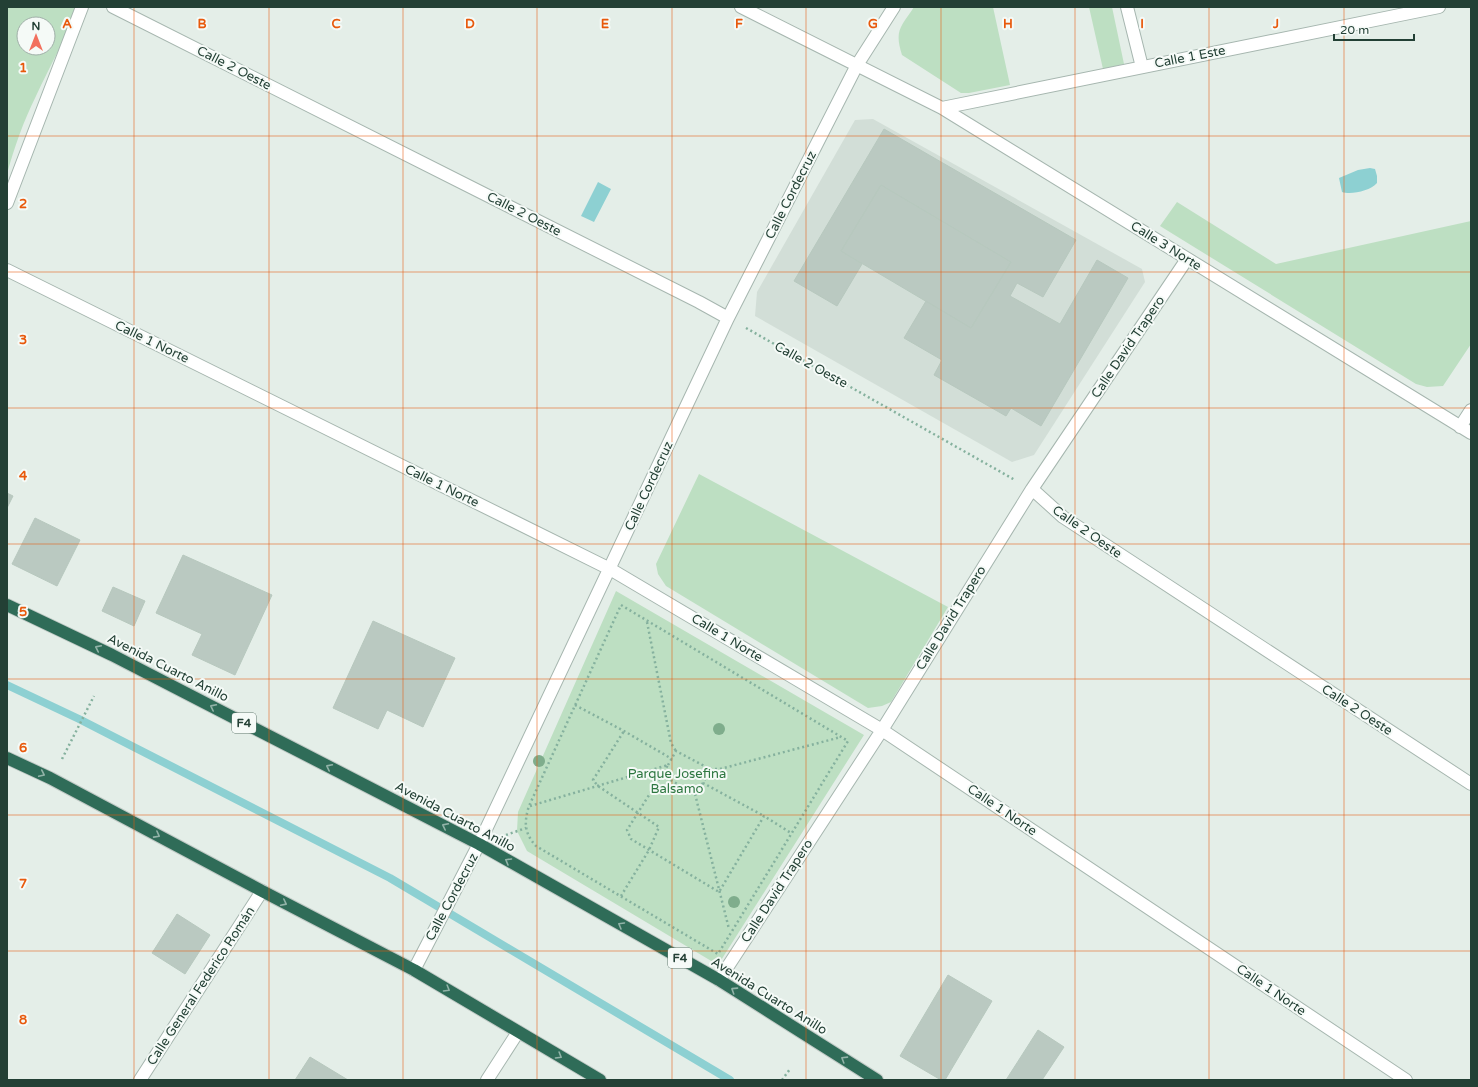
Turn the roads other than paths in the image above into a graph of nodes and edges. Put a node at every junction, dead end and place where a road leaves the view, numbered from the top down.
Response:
1 (82, 7) edge
2 (113, 7) edge
3 (741, 7) edge
4 (894, 7) edge
5 (1127, 7) edge
6 (1439, 7) edge
7 (857, 65) junction
8 (1142, 67) junction
9 (942, 108) junction
10 (7, 203) edge
11 (1187, 259) junction
12 (7, 270) edge
13 (728, 318) junction
14 (1471, 410) edge
15 (1460, 427) junction
16 (1471, 433) edge
17 (1032, 489) junction
18 (610, 569) junction
19 (7, 605) edge
20 (882, 730) junction
21 (7, 758) edge
22 (1471, 784) edge
23 (479, 844) junction
24 (262, 891) junction
25 (414, 970) junction
26 (719, 980) junction
27 (518, 1032) junction
28 (140, 1080) edge
29 (487, 1080) edge
30 (600, 1080) edge
31 (877, 1080) edge
32 (1406, 1080) edge

1 - 10 street
2 - 13 street, Calle 2 Oeste
3 - 7 street, Calle 3 Norte
4 - 7 street, Calle Cordecruz
5 - 8 street
6 - 8 street, Calle 1 Este
7 - 9 street, Calle 3 Norte
7 - 13 street, Calle Cordecruz
8 - 9 street, Calle 1 Este
9 - 11 street, Calle 3 Norte
11 - 15 street, Calle 3 Norte
11 - 17 street, Calle David Trapero
12 - 18 street, Calle 1 Norte
13 - 18 street, Calle Cordecruz
14 - 15 street
15 - 16 street, Calle 3 Norte
17 - 20 street, Calle David Trapero
17 - 22 street, Calle 2 Oeste
18 - 20 street, Calle 1 Norte
18 - 23 street, Calle Cordecruz
23 -> 19 highway, Avenida Cuarto Anillo / F4
20 - 26 street, Calle David Trapero
20 - 32 street, Calle 1 Norte
21 -> 24 highway
23 - 25 street, Calle Cordecruz
26 -> 23 highway, Avenida Cuarto Anillo / F4
24 -> 25 highway
24 - 28 street, Calle General Federico Román
25 -> 27 highway
31 -> 26 highway, Avenida Cuarto Anillo / F4
27 - 29 street
27 -> 30 highway

